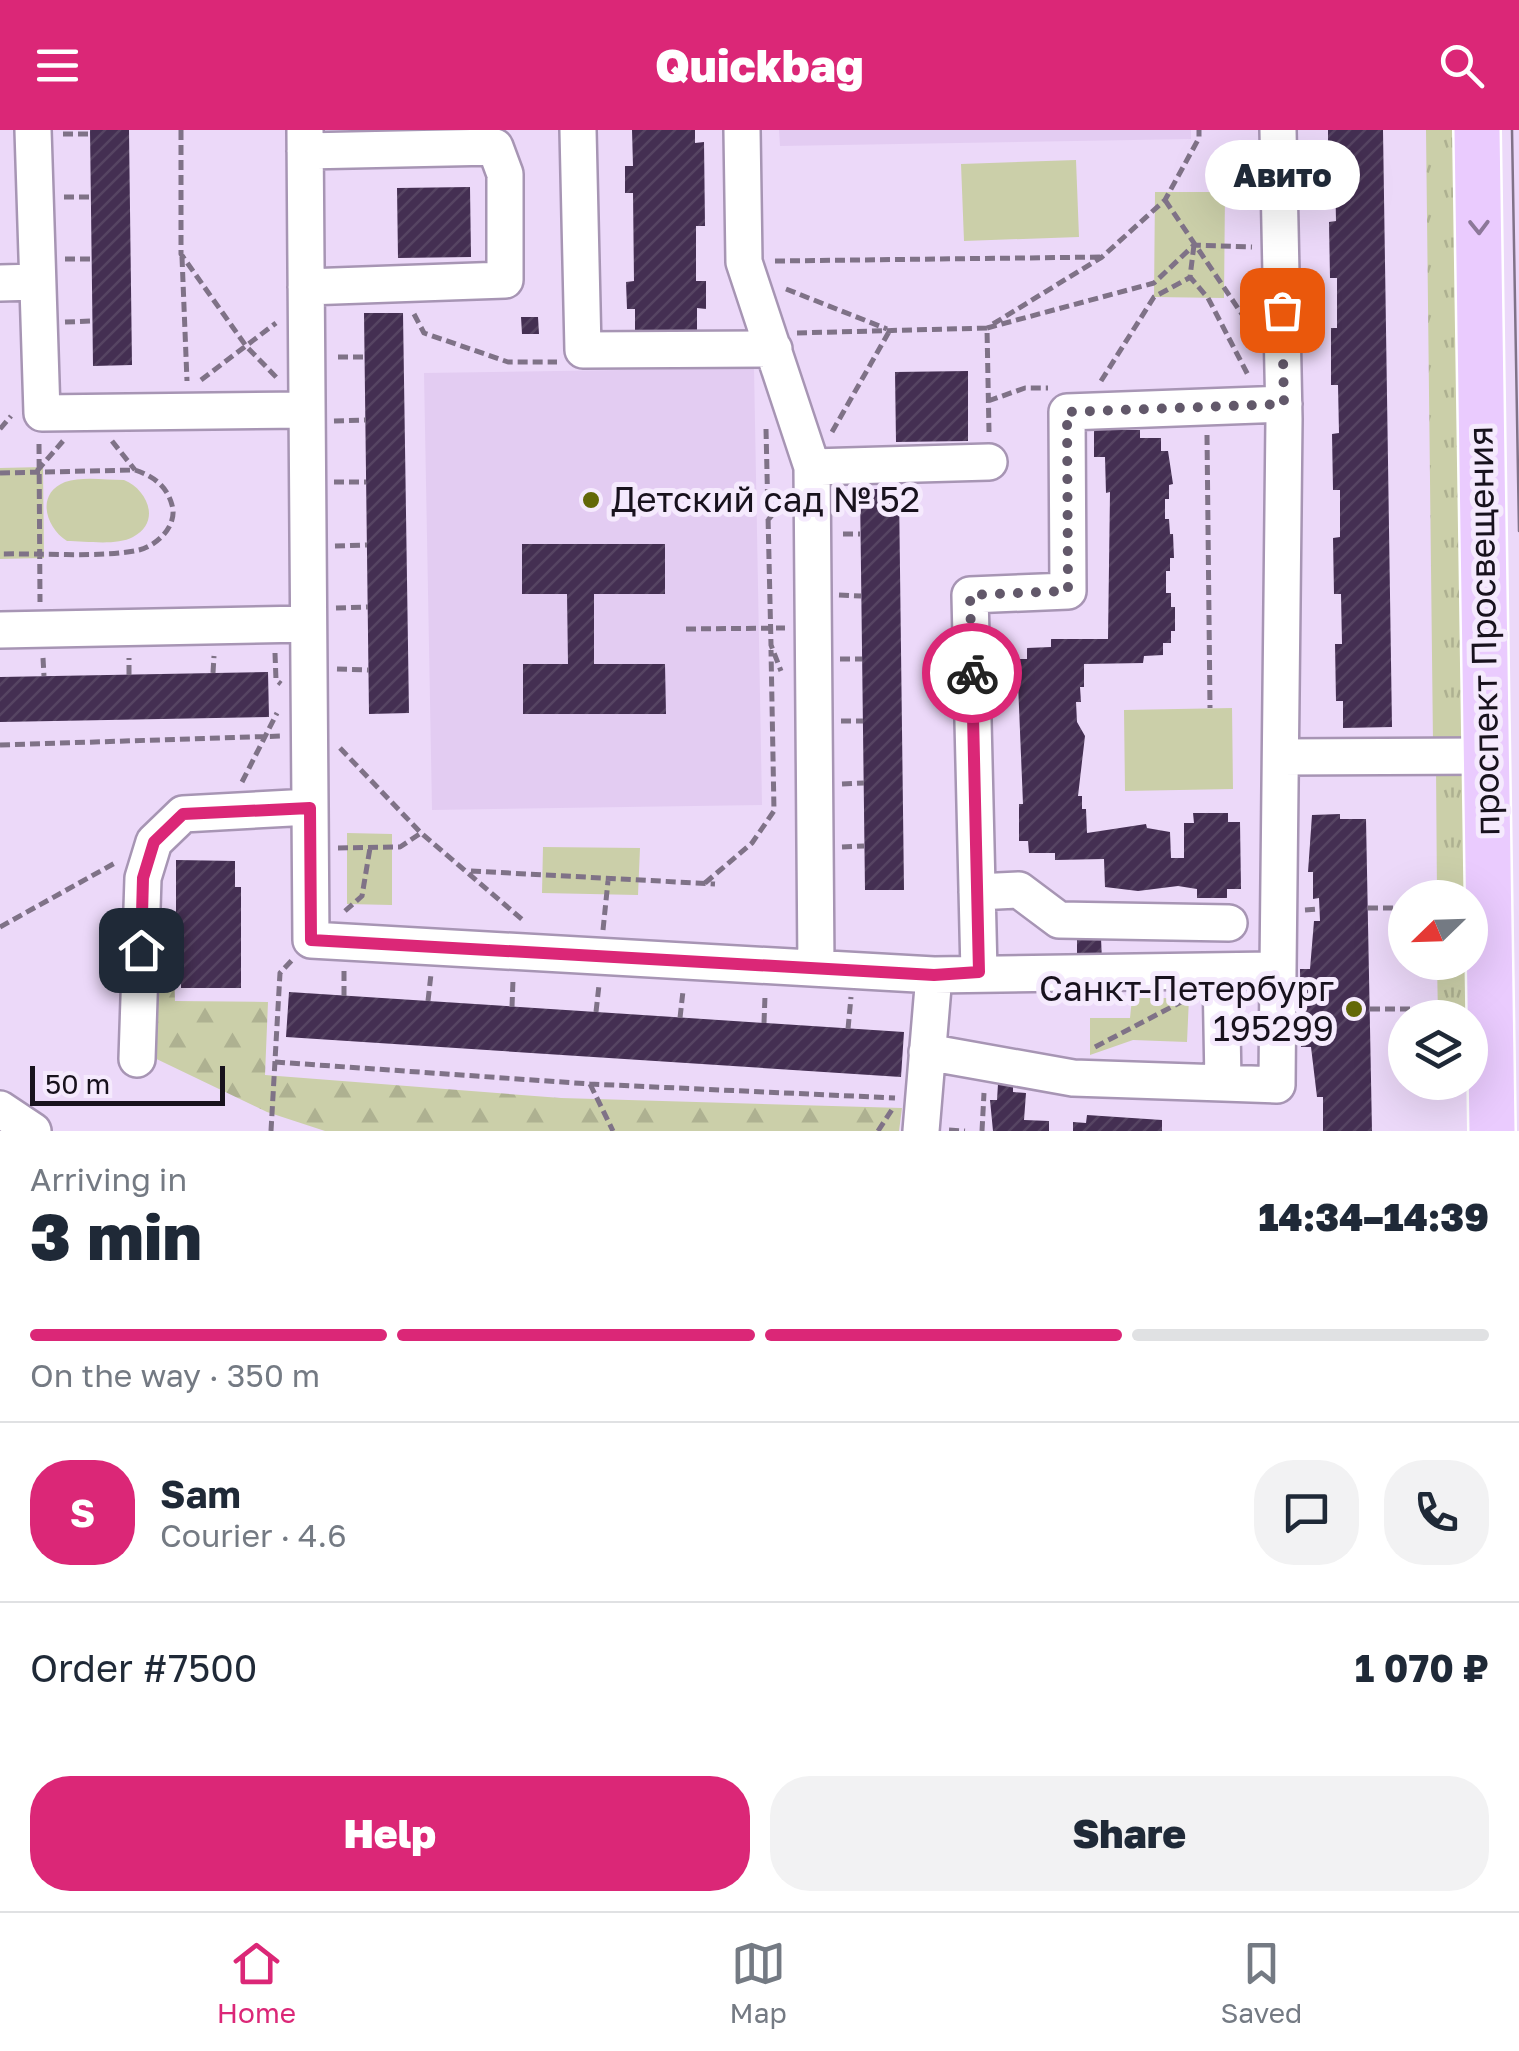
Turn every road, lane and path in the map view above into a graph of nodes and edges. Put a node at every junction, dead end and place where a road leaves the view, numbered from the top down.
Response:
1 (33, 130) edge
2 (180, 130) edge
3 (578, 130) edge
4 (742, 130) edge
5 (1198, 130) edge
6 (1278, 130) edge
7 (1477, 130) edge
8 (305, 140) edge
9 (1165, 200) junction
10 (1194, 245) junction
11 (1280, 247) junction
12 (182, 254) junction
13 (1102, 257) junction
14 (746, 268) junction
15 (1190, 277) junction
16 (0, 282) edge
17 (38, 282) junction
18 (399, 284) junction
19 (306, 293) junction
20 (986, 328) junction
21 (890, 330) junction
22 (771, 342) junction
23 (246, 346) junction
24 (567, 362) dead end
25 (1097, 388) dead end
26 (1273, 394) junction
27 (1207, 407) junction
28 (307, 410) junction
29 (28, 413) junction
30 (766, 420) dead end
31 (0, 428) edge
32 (989, 462) joint
33 (812, 467) junction
34 (36, 472) junction
35 (0, 473) edge
36 (38, 553) junction
37 (0, 554) edge
38 (308, 624) junction
39 (759, 628) dead end
40 (40, 629) junction
41 (686, 629) dead end
42 (0, 630) edge
43 (771, 645) junction
44 (784, 677) dead end
45 (276, 680) dead end
46 (1210, 708) dead end
47 (318, 734) junction
48 (262, 737) junction
49 (0, 745) edge
50 (1486, 756) junction
51 (1281, 757) junction
52 (310, 808) junction
53 (229, 812) junction
54 (422, 833) junction
55 (154, 842) junction
56 (310, 848) junction
57 (370, 848) junction
58 (468, 871) junction
59 (704, 884) junction
60 (715, 884) dead end
61 (978, 892) junction
62 (1368, 908) dead end
63 (1388, 908) edge
64 (1229, 923) dead end
65 (0, 928) edge
66 (311, 940) junction
67 (561, 954) junction
68 (816, 968) junction
69 (1278, 970) junction
70 (1220, 971) junction
71 (979, 972) junction
72 (934, 975) junction
73 (1370, 1009) dead end
74 (1388, 1009) edge
75 (927, 1052) junction
76 (138, 1060) dead end
77 (275, 1062) junction
78 (984, 1065) junction
79 (1073, 1078) junction
80 (590, 1084) junction
81 (1223, 1084) junction
82 (0, 1109) edge
83 (914, 1110) edge
84 (33, 1131) edge
85 (271, 1131) edge
86 (613, 1131) edge
87 (878, 1131) edge
88 (982, 1131) edge
89 (1492, 1131) edge

1 - 17 street
2 - 12 path
3 - 22 street
4 - 14 street
5 - 9 path
6 - 11 street
7 -> 50 main road, проспект Просвещения
8 - 18 street
8 - 19 street
9 - 10 path
9 - 13 path
10 - 11 path
10 - 15 path
10 - 20 path
10 - 26 path
11 - 26 street
12 - 23 path
12 - 23 path
13 - 14 path
13 - 20 path
14 - 21 path
14 - 22 street
15 - 25 path
15 - 26 path
16 - 17 street
17 - 29 street
18 - 19 street
18 - 24 path
19 - 23 path
19 - 28 street
20 - 21 path
20 - 32 path
21 - 22 path
21 - 33 path
22 - 33 street
23 - 28 path
26 - 27 street
26 - 51 street
27 - 46 path
27 - 61 street
28 - 29 street
28 - 38 street
29 - 31 path
29 - 34 path
30 - 43 path
32 - 33 street
33 - 68 street
34 - 35 path
34 - 36 path
34 - 36 path
36 - 37 path
36 - 40 path
38 - 40 street
38 - 47 street
39 - 41 path
40 - 42 street
43 - 44 path
43 - 59 path
45 - 48 path
47 - 48 path
47 - 52 street
47 - 54 path
48 - 49 path
48 - 53 path
50 - 51 street
50 - 89 main road, проспект Просвещения
51 - 69 street
52 - 53 street
52 - 56 street
53 - 55 street
54 - 57 path
54 - 58 path
55 - 65 path
55 - 76 street
56 - 57 path
56 - 66 street
57 - 66 path
58 - 59 path
58 - 67 path
59 - 60 path
61 - 64 street
61 - 71 street
62 - 63 path
66 - 67 street
66 - 77 path
67 - 68 street
68 - 72 street
69 - 70 street
69 - 81 street
70 - 71 street
70 - 79 path
70 - 81 street
71 - 72 street
72 - 75 street
73 - 74 path
75 - 78 street
75 - 83 street
77 - 80 path
77 - 85 path
78 - 79 street
78 - 88 path
79 - 81 street
80 - 83 path
80 - 86 path
82 - 84 street
83 - 87 path

